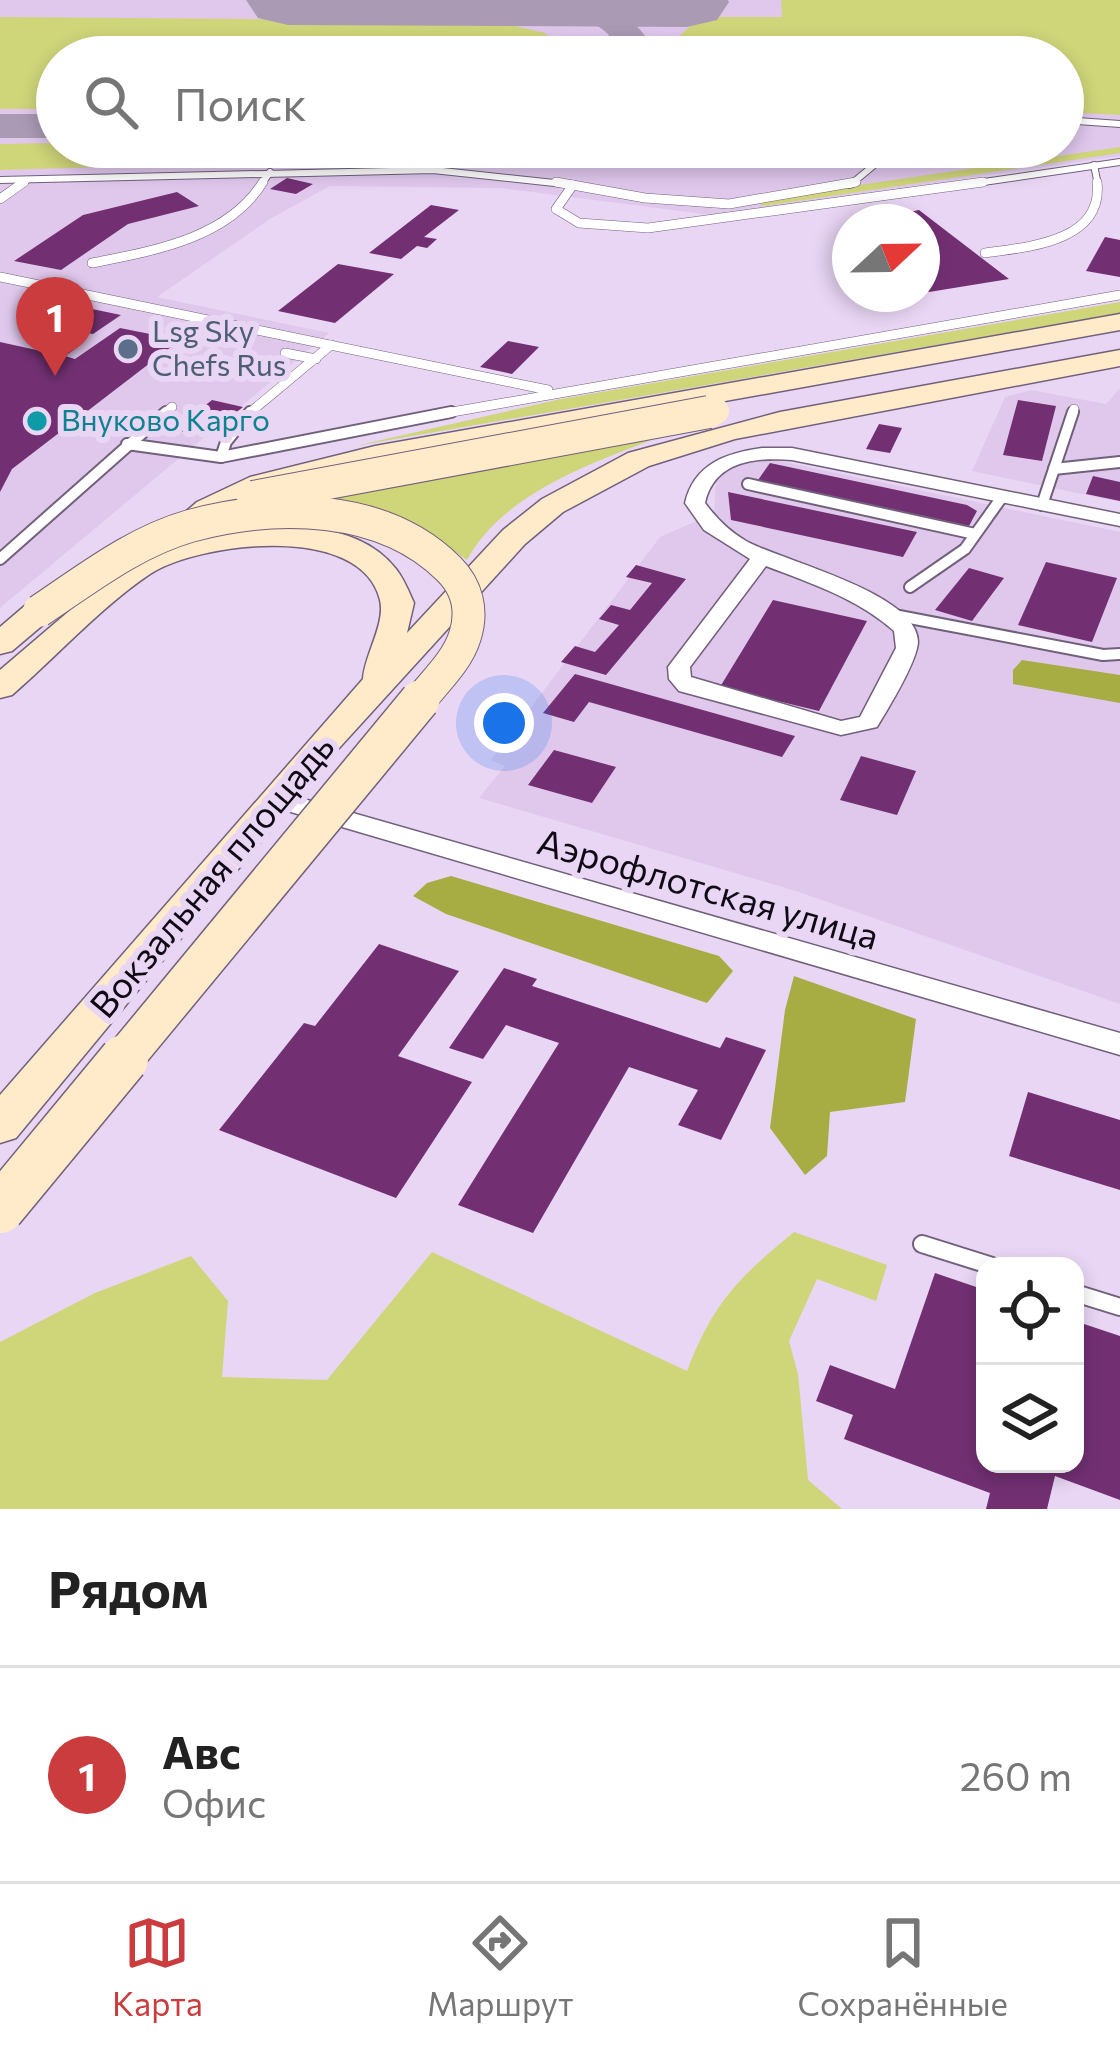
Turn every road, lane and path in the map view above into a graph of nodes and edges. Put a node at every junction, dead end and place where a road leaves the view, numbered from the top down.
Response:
1 (1084, 121) edge
2 (1120, 124) edge
3 (1120, 162) edge
4 (1094, 166) junction
5 (1084, 167) edge
6 (872, 168) edge
7 (1080, 168) edge
8 (270, 172) junction
9 (0, 180) edge
10 (28, 180) junction
11 (574, 185) junction
12 (0, 199) edge
13 (985, 253) dead end
14 (92, 263) dead end
15 (0, 277) edge
16 (1120, 295) edge
17 (1120, 322) edge
18 (1120, 335) edge
19 (331, 345) junction
20 (285, 353) dead end
21 (1120, 358) edge
22 (316, 359) junction
23 (555, 392) junction
24 (172, 407) dead end
25 (1074, 409) dead end
26 (127, 444) junction
27 (221, 457) junction
28 (1120, 462) edge
29 (1054, 469) junction
30 (748, 484) dead end
31 (1002, 496) junction
32 (1042, 505) junction
33 (1120, 520) edge
34 (975, 535) junction
35 (764, 554) junction
36 (0, 559) edge
37 (910, 587) dead end
38 (97, 602) junction
39 (39, 611) junction
40 (893, 615) junction
41 (0, 644) edge
42 (1120, 654) edge
43 (376, 685) junction
44 (0, 688) edge
45 (276, 800) junction
46 (1120, 1044) edge
47 (0, 1126) edge
48 (0, 1208) edge
49 (922, 1244) dead end
50 (976, 1261) edge
51 (1084, 1296) edge
52 (1120, 1307) edge

1 - 2 lane
3 - 4 lane
4 - 5 lane
4 - 13 lane
6 - 11 lane
7 - 11 lane
8 - 10 lane
8 - 11 lane
8 - 14 lane
9 - 10 lane
10 - 12 lane
15 - 19 lane
16 - 23 lane
17 - 38 main road
18 - 39 main road, bridge
19 - 22 lane
19 - 23 lane
20 - 22 lane
21 - 43 main road, Вокзальная площадь
22 - 27 lane
23 - 27 lane
24 - 26 lane
25 - 29 lane
26 - 27 lane
26 - 36 lane
28 - 29 lane
29 - 32 lane
30 - 34 lane
31 - 32 street
31 - 34 lane
31 - 35 street
32 - 33 street
34 - 37 lane
35 - 40 street
35 - 40 street
38 - 43 main road
38 - 44 main road
39 - 41 main road
39 - 48 main road, bridge
40 - 42 lane
43 - 45 main road, Вокзальная площадь
45 - 46 street, Аэрофлотская улица
45 - 47 main road, Вокзальная площадь
49 - 50 lane
51 - 52 lane

